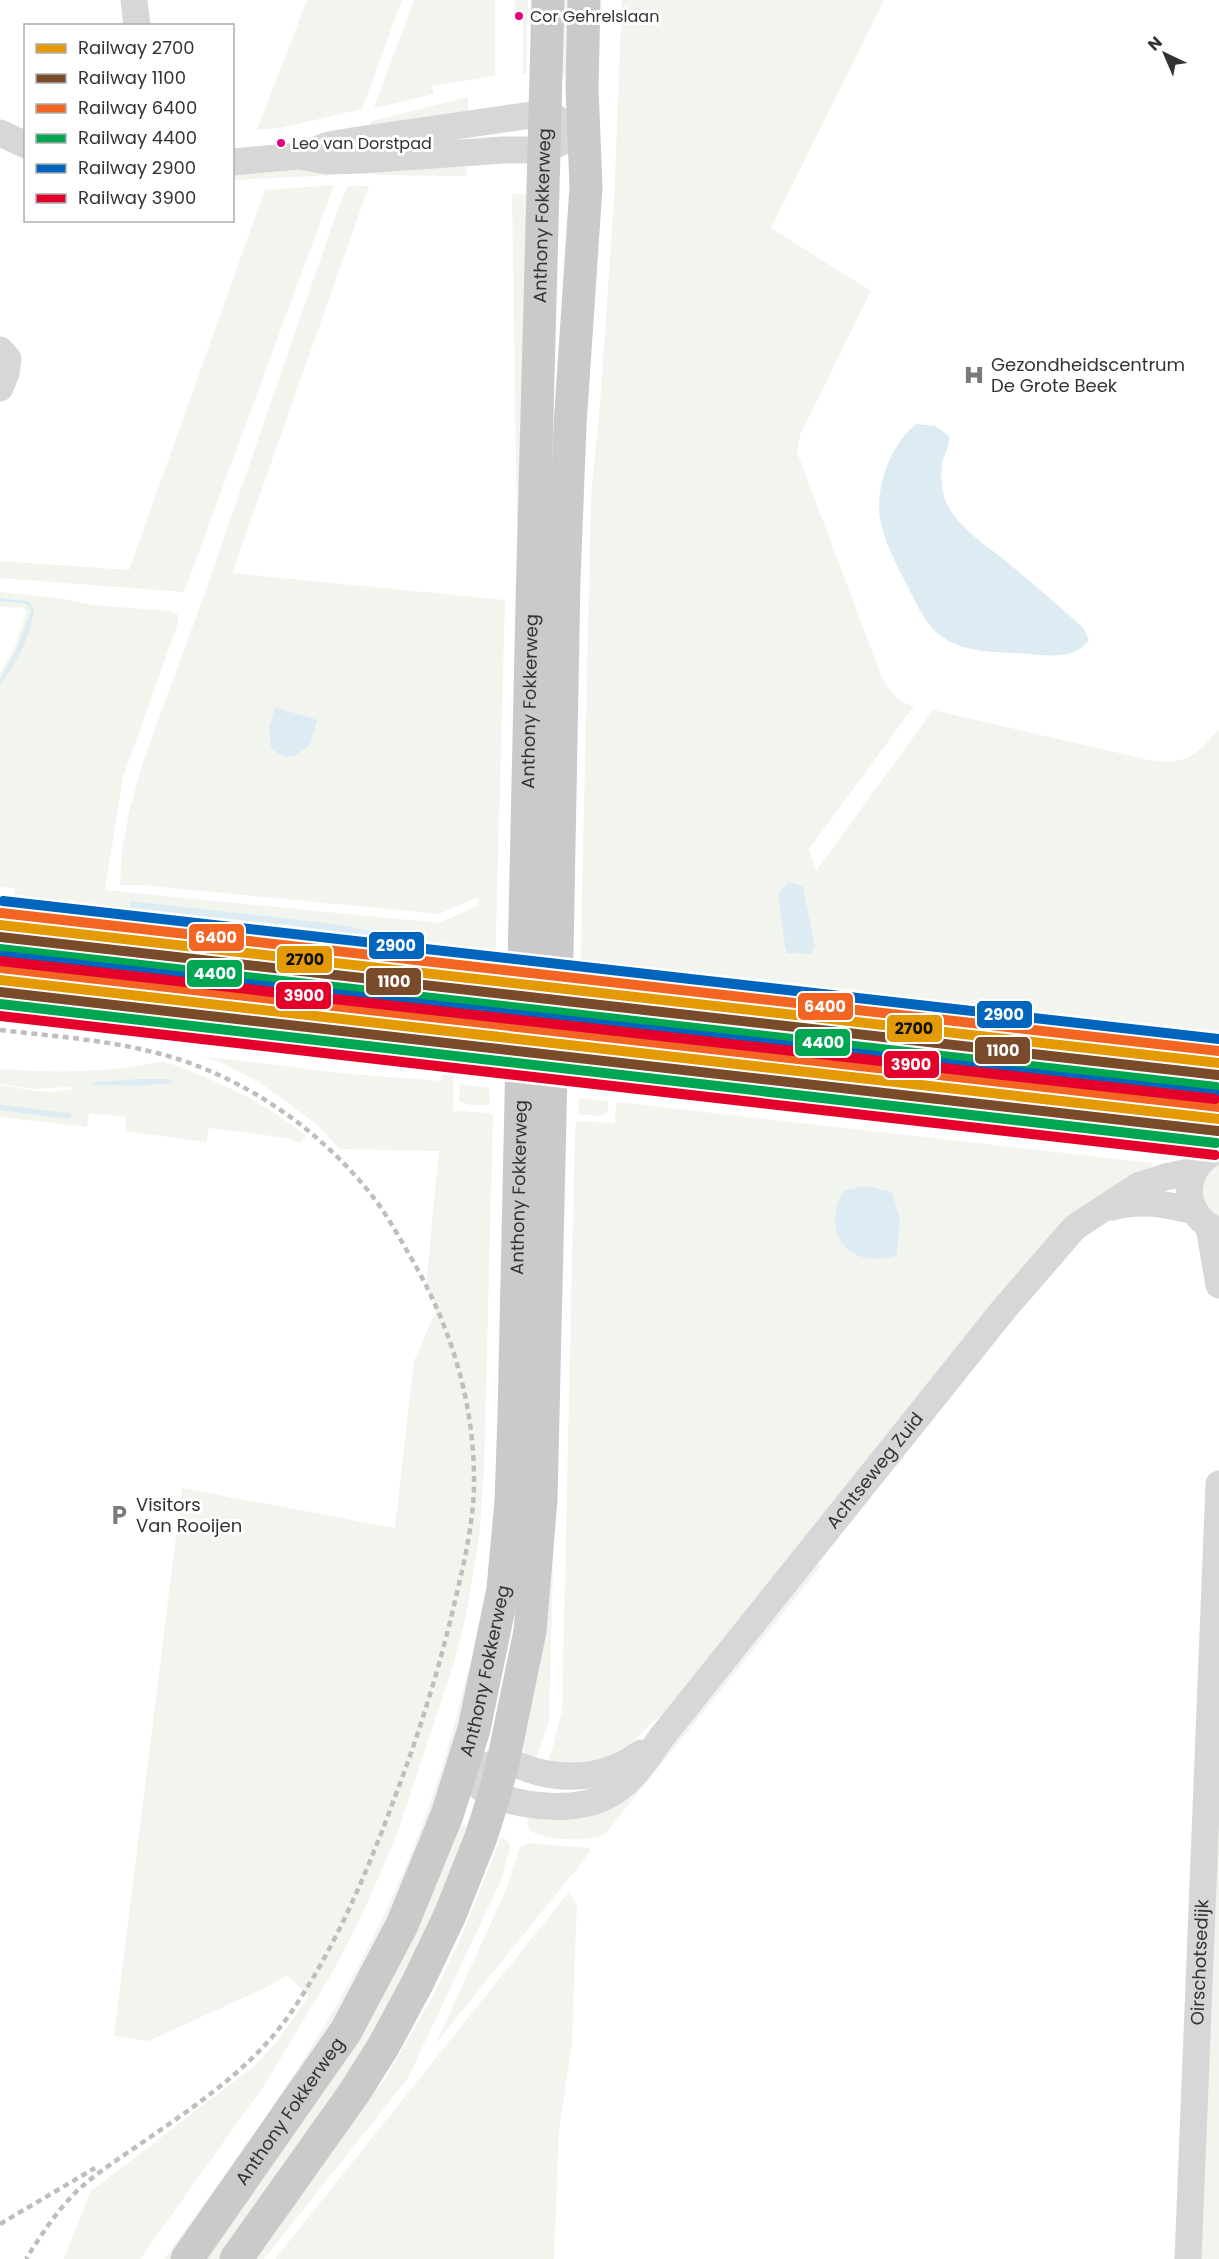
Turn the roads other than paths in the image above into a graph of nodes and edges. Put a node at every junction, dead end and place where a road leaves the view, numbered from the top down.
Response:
1 (134, 0) edge
2 (548, 0) edge
3 (584, 0) edge
4 (137, 24) edge
5 (546, 113) junction
6 (583, 132) junction
7 (0, 133) edge
8 (24, 144) edge
9 (544, 150) junction
10 (299, 156) junction
11 (234, 162) edge
12 (4, 355) edge
13 (0, 388) edge
14 (1219, 1150) edge
15 (1194, 1171) junction
16 (1096, 1212) junction
17 (1207, 1223) edge
18 (1219, 1285) edge
19 (1219, 1484) edge
20 (661, 1738) junction
21 (503, 1762) junction
22 (462, 1772) junction
23 (494, 1796) junction
24 (187, 2259) edge
25 (236, 2259) edge
26 (1188, 2259) edge

1 - 4 street
2 - 5 main road, Anthony Fokkerweg
3 - 6 main road, Anthony Fokkerweg
5 - 6 street
5 - 9 main road, Anthony Fokkerweg
5 - 10 street
6 - 9 street
6 - 21 main road, Anthony Fokkerweg
7 - 8 street
9 - 10 street
9 - 22 main road, Anthony Fokkerweg
10 - 11 street
12 - 13 street
14 - 15 street
15 - 16 street, Achtseweg Zuid
15 - 17 street
16 - 17 street, Achtseweg Zuid
16 - 20 street, Achtseweg Zuid
17 - 18 street
19 - 26 street, Oirschotsedijk
20 - 21 street, Achtseweg Zuid
20 - 23 street, Achtseweg Zuid
21 - 22 street, Achtseweg Zuid
21 - 23 main road, Anthony Fokkerweg
22 - 23 street, Achtseweg Zuid
22 - 24 main road, Anthony Fokkerweg
23 - 25 main road, Anthony Fokkerweg

